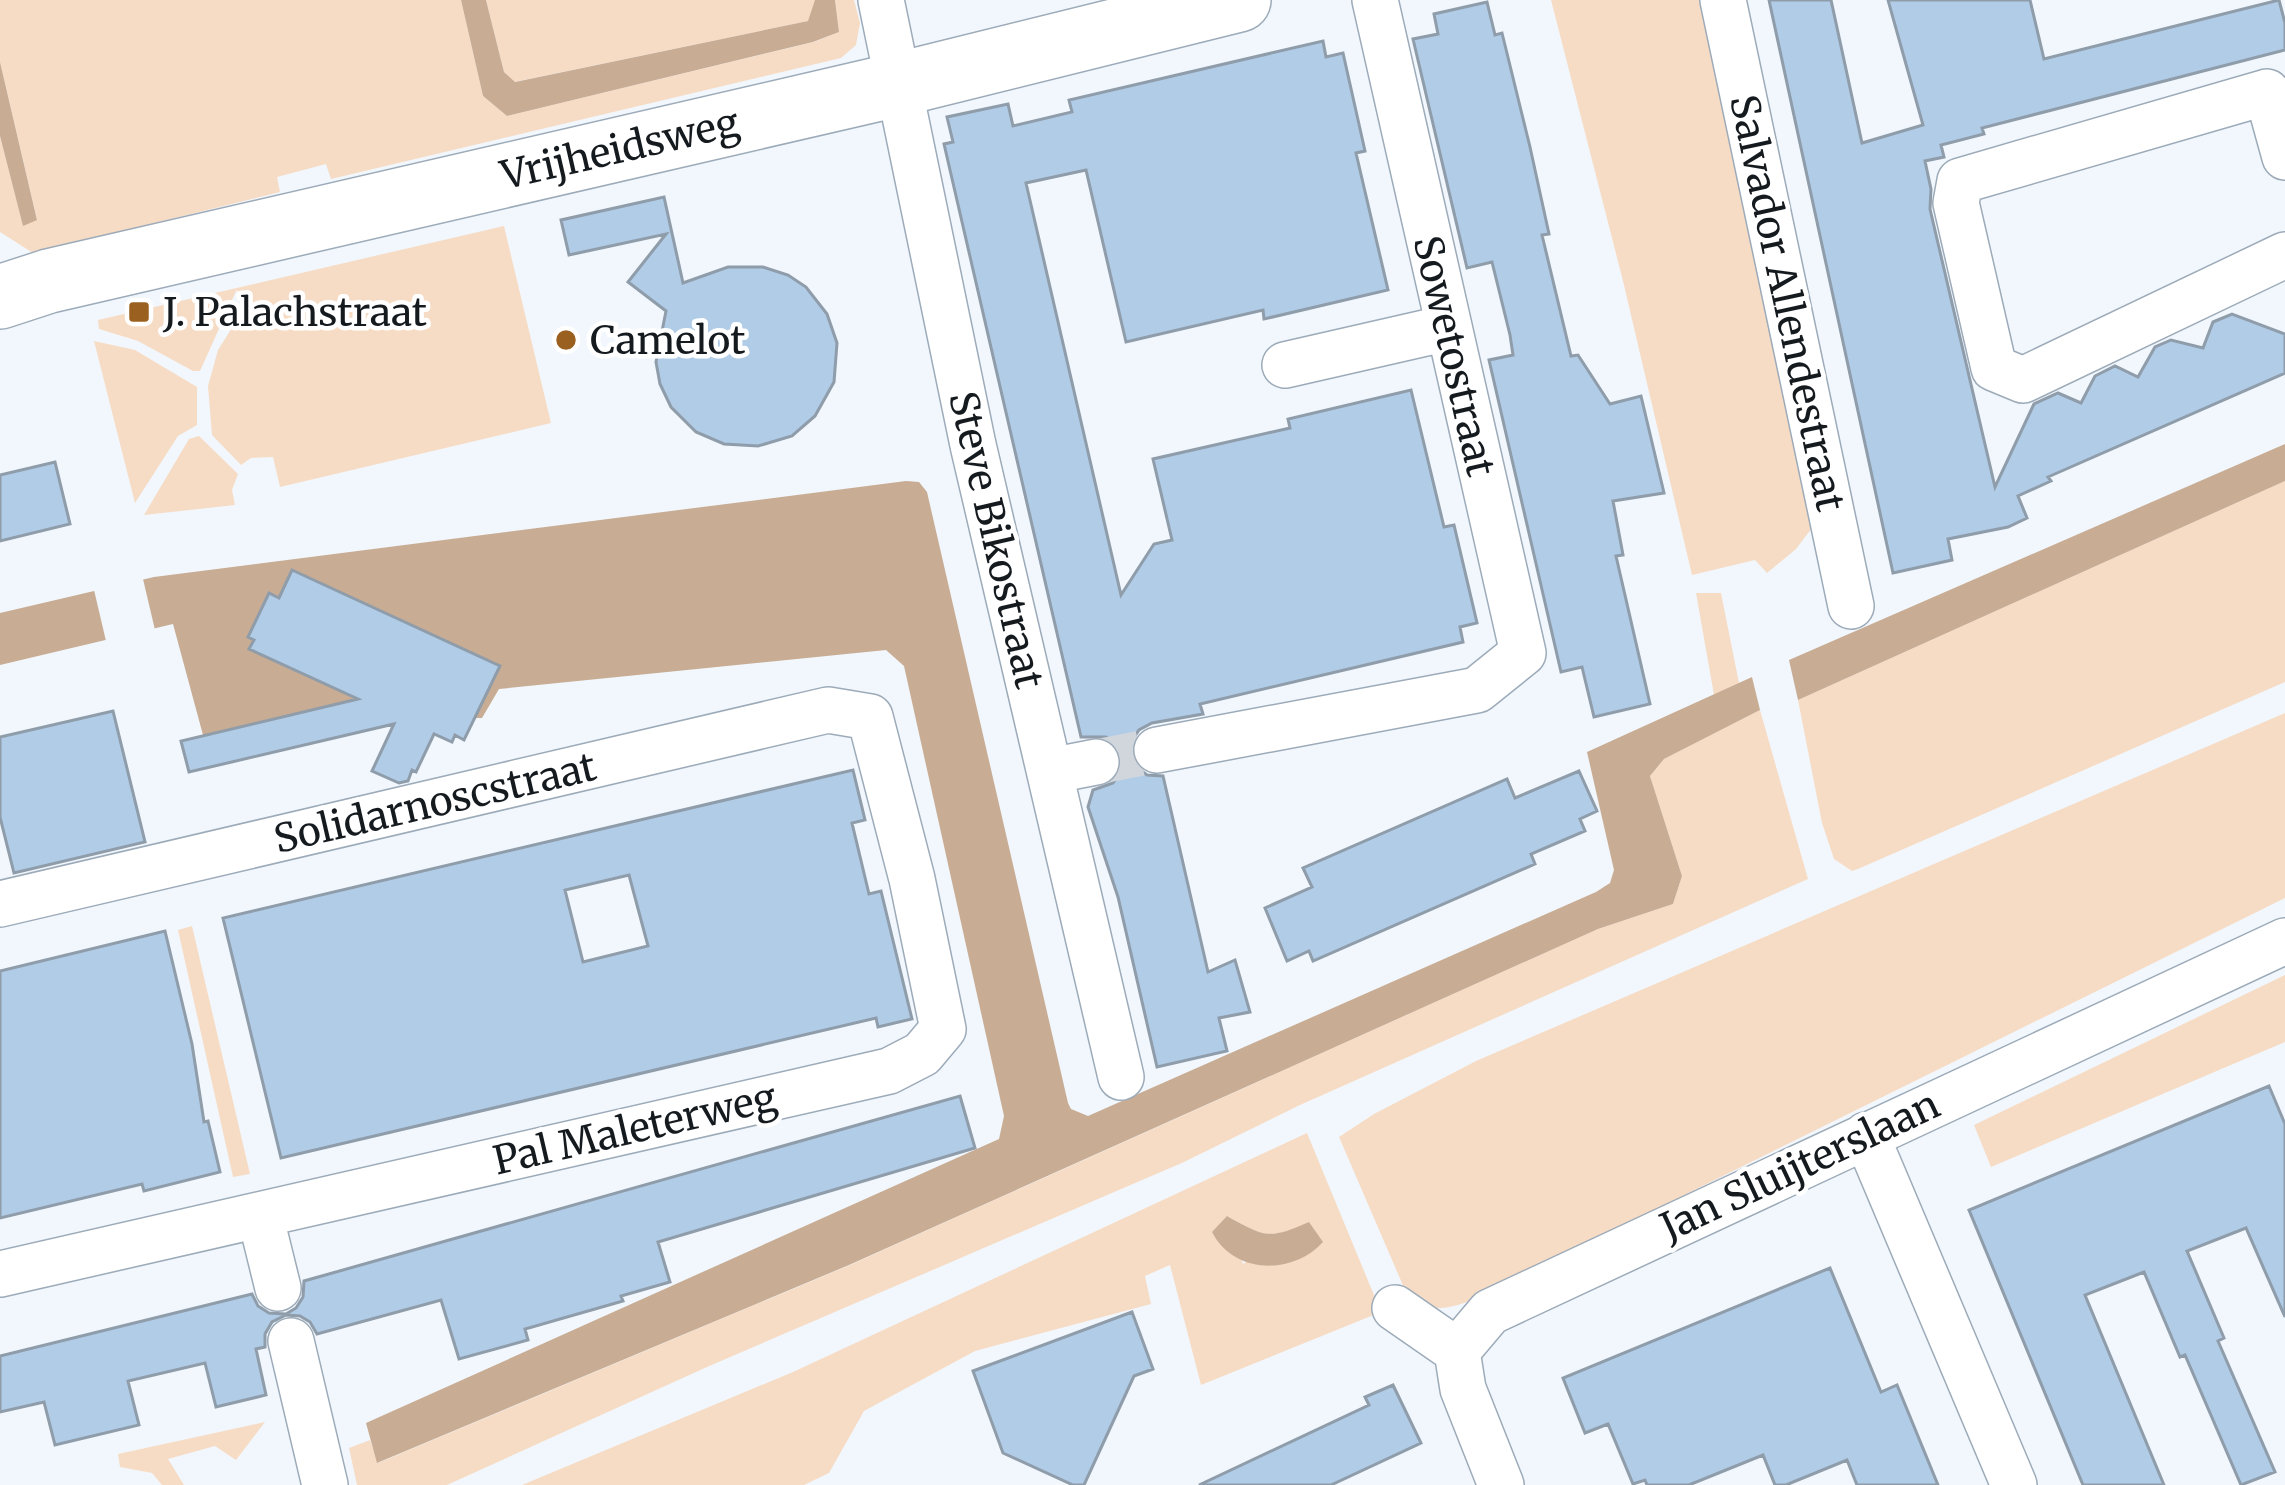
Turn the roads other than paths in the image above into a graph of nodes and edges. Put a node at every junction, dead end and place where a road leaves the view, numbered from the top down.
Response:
1 (881, 0) edge
2 (1239, 0) edge
3 (1375, 0) edge
4 (1723, 0) edge
5 (896, 85) junction
6 (2276, 89) edge
7 (2285, 158) edge
8 (2285, 255) edge
9 (0, 297) edge
10 (1447, 328) junction
11 (1285, 365) dead end
12 (1851, 605) dead end
13 (870, 717) joint
14 (1157, 750) tunnel mouth
15 (1096, 762) tunnel mouth
16 (1050, 771) junction
17 (0, 904) edge
18 (2283, 948) edge
19 (1121, 1077) dead end
20 (1866, 1135) junction
21 (260, 1215) junction
22 (0, 1274) edge
23 (278, 1288) dead end
24 (1395, 1308) dead end
25 (291, 1341) dead end
26 (1457, 1351) junction
27 (325, 1485) edge
28 (1501, 1485) edge
29 (2014, 1485) edge

1 - 5 street, Steve Bikostraat
2 - 5 street, Vrijheidsweg
3 - 10 street, Sowetostraat
4 - 12 street, Salvador Allendestraat
5 - 9 street, Vrijheidsweg
5 - 16 street, Steve Bikostraat
6 - 7 street
6 - 8 street
10 - 11 street
10 - 14 street, Sowetostraat
13 - 17 street, Solidarnoscstraat
13 - 21 street, Pal Maleterweg
15 - 16 street
16 - 19 street, Steve Bikostraat
18 - 20 street, Jan Sluijterslaan
20 - 26 street, Jan Sluijterslaan
20 - 29 street
21 - 22 street, Pal Maleterweg
21 - 23 street
24 - 26 street
25 - 27 street
26 - 28 street

